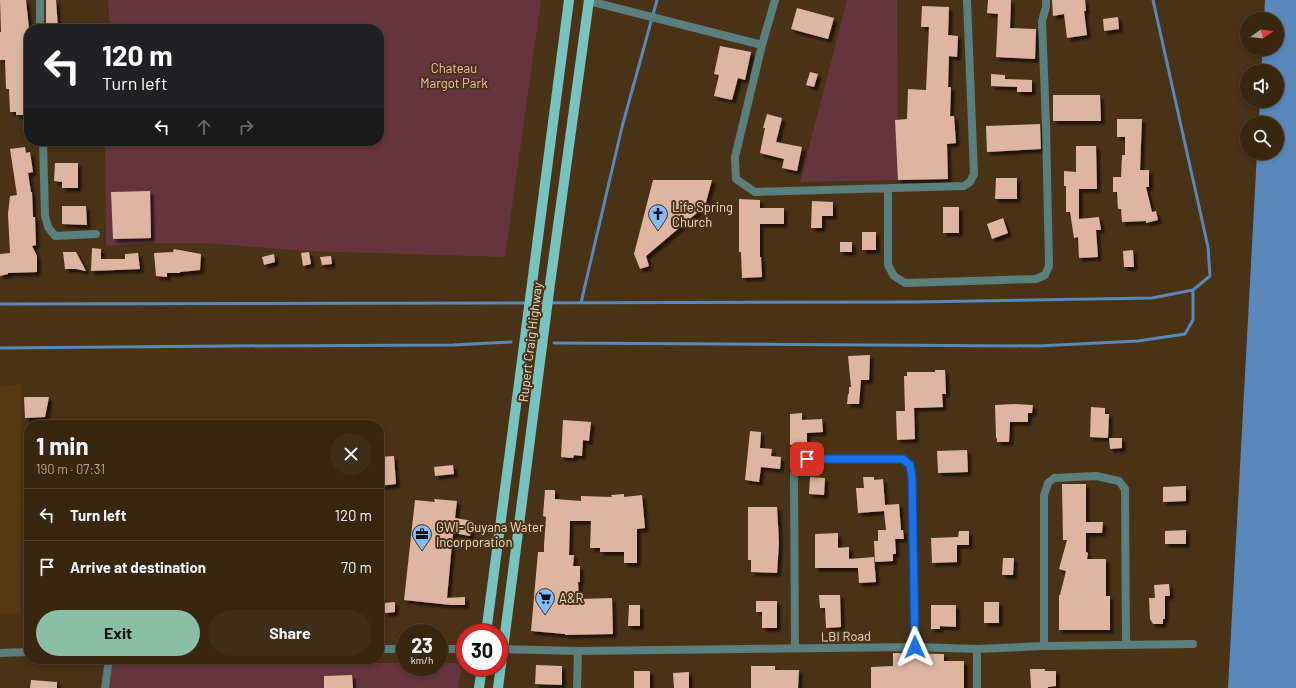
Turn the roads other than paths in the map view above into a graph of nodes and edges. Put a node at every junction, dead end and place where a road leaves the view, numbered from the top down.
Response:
1 (40, 0) edge
2 (569, 0) edge
3 (589, 0) edge
4 (775, 0) edge
5 (967, 0) edge
6 (1046, 0) edge
7 (40, 24) edge
8 (762, 45) junction
9 (43, 146) edge
10 (888, 189) junction
11 (96, 234) dead end
12 (487, 624) edge
13 (504, 624) edge
14 (1193, 644) dead end
15 (1126, 645) junction
16 (1044, 646) junction
17 (915, 647) junction
18 (384, 649) edge
19 (396, 649) edge
20 (508, 649) edge
21 (795, 649) junction
22 (977, 649) junction
23 (578, 651) junction
24 (24, 652) edge
25 (0, 653) edge
26 (108, 664) edge
27 (481, 676) edge
28 (499, 676) edge
29 (105, 688) edge
30 (479, 688) edge
31 (498, 688) edge
32 (577, 688) edge
33 (977, 688) edge

1 - 7 street
2 - 12 main road, Rupert Craig Highway
3 - 8 street
3 - 13 main road, Rupert Craig Highway
4 - 8 street
5 - 10 street
6 - 10 street
8 - 10 street
9 - 11 street
14 - 15 street, LBI Road
15 - 16 street, LBI Road
15 - 16 street
16 - 22 street, LBI Road
17 - 21 street, LBI Road
17 - 21 street
17 - 22 street, LBI Road
18 - 19 street
20 - 23 street, LBI Road
21 - 23 street, LBI Road
22 - 33 street
23 - 32 street
24 - 25 street
26 - 29 street
27 - 30 main road
28 - 31 main road, Rupert Craig Highway

